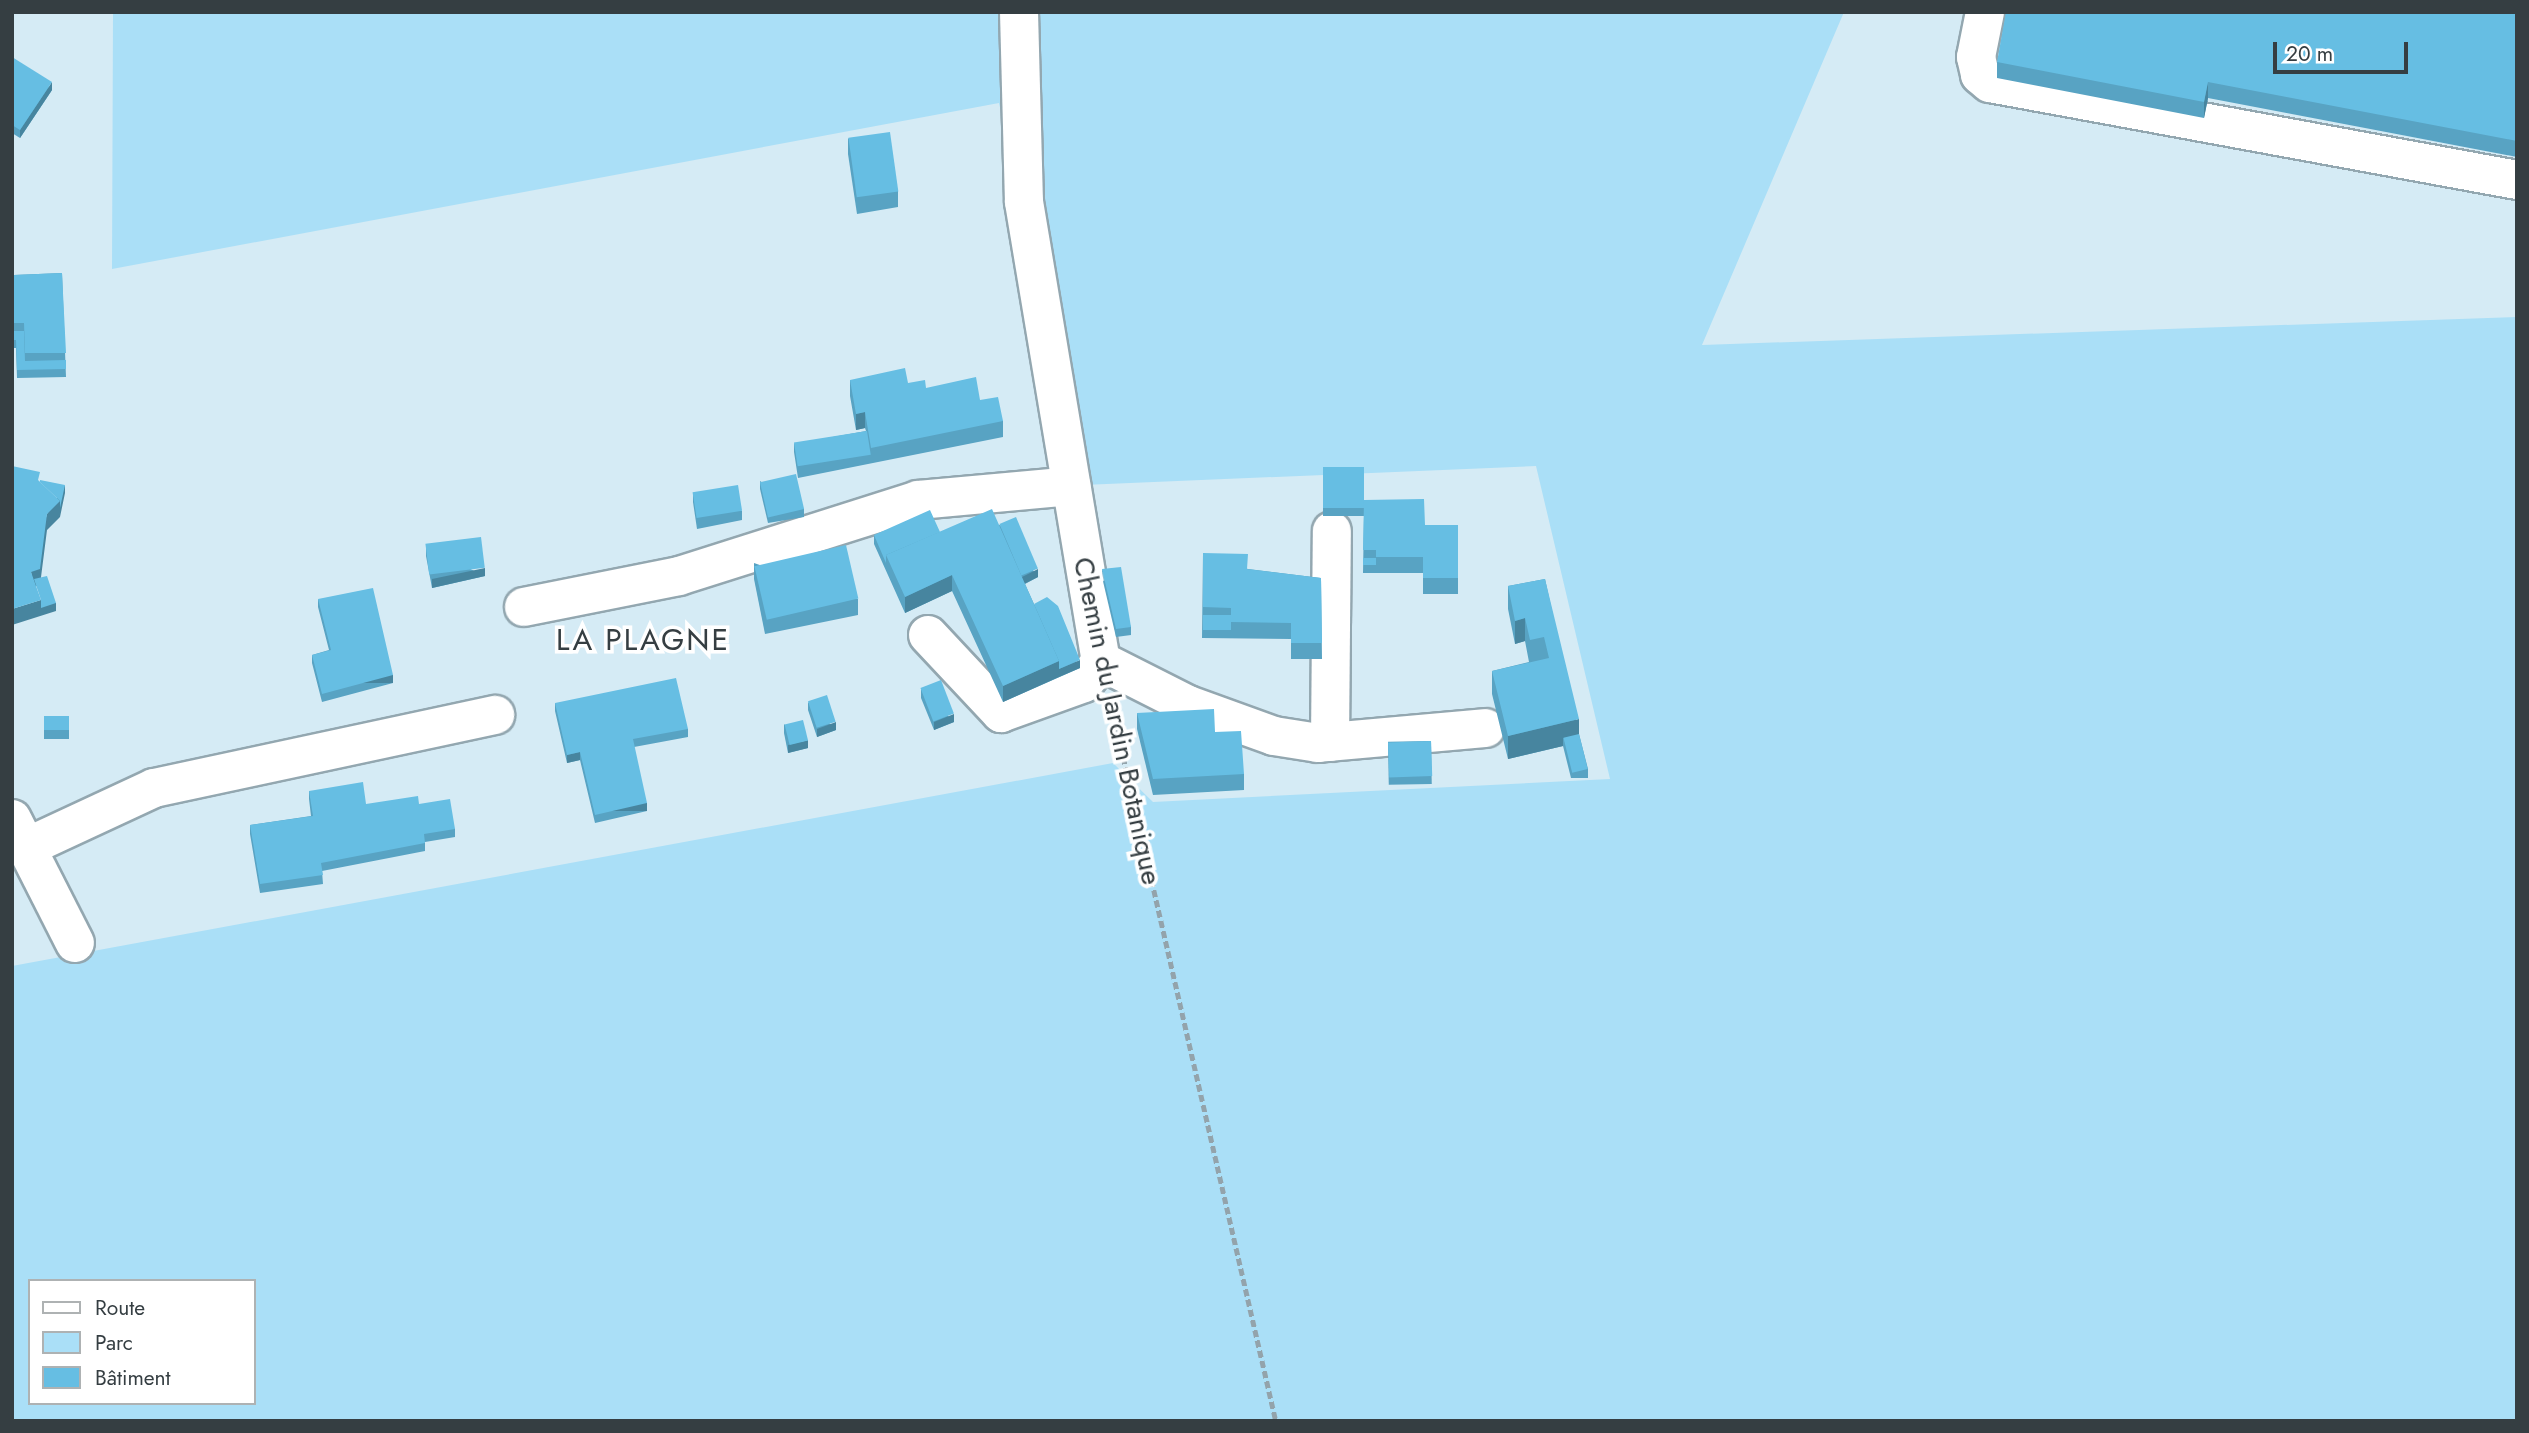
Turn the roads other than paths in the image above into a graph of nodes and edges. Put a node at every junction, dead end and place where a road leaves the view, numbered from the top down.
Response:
1 (1019, 12) edge
2 (1985, 12) edge
3 (2517, 180) edge
4 (1071, 486) junction
5 (1332, 531) dead end
6 (524, 607) dead end
7 (928, 635) dead end
8 (1101, 661) junction
9 (495, 715) dead end
10 (1485, 728) dead end
11 (1330, 742) junction
12 (19, 833) edge
13 (75, 943) dead end

1 - 4 street, Chemin du Jardin Botanique
2 - 3 street
4 - 6 street
4 - 8 street, Chemin du Jardin Botanique
5 - 11 street
7 - 8 street
8 - 11 street
9 - 12 street
10 - 11 street
12 - 13 street

